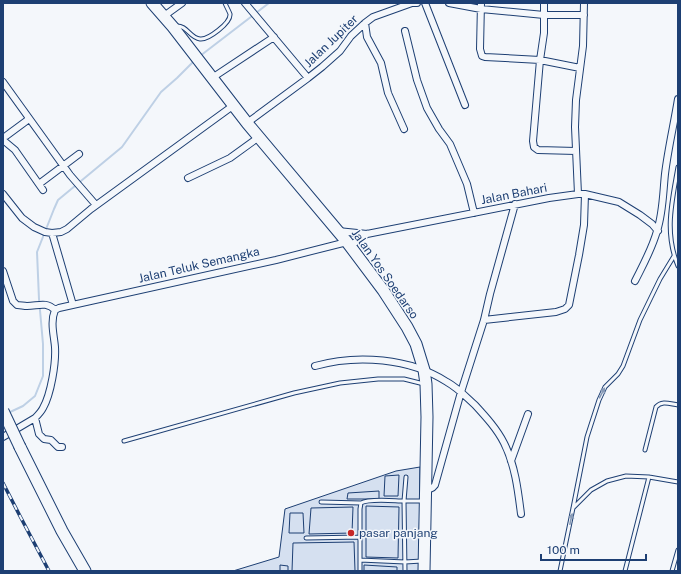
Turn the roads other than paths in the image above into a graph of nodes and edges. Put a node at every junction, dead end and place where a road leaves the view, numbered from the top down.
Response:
1 (152, 3) edge
2 (182, 3) edge
3 (225, 3) edge
4 (417, 3) edge
5 (425, 3) edge
6 (449, 3) edge
7 (544, 3) edge
8 (584, 3) edge
9 (246, 4) edge
10 (481, 6) edge
11 (544, 15) junction
12 (584, 15) junction
13 (164, 16) junction
14 (365, 23) junction
15 (173, 27) junction
16 (405, 31) dead end
17 (274, 37) junction
18 (540, 60) junction
19 (580, 68) junction
20 (212, 78) junction
21 (308, 78) junction
22 (3, 82) edge
23 (678, 99) edge
24 (234, 105) junction
25 (465, 105) dead end
26 (29, 119) junction
27 (247, 123) junction
28 (404, 129) dead end
29 (3, 137) edge
30 (259, 137) junction
31 (3, 140) edge
32 (576, 151) junction
33 (79, 154) dead end
34 (63, 166) junction
35 (678, 167) edge
36 (188, 178) dead end
37 (39, 184) junction
38 (43, 190) dead end
39 (3, 194) edge
40 (578, 194) junction
41 (585, 194) junction
42 (515, 204) junction
43 (96, 205) junction
44 (474, 213) junction
45 (338, 230) junction
46 (658, 231) junction
47 (52, 232) junction
48 (367, 234) junction
49 (348, 244) junction
50 (674, 256) junction
51 (678, 266) edge
52 (3, 272) edge
53 (635, 281) dead end
54 (73, 304) junction
55 (55, 310) junction
56 (484, 320) junction
57 (315, 366) dead end
58 (424, 370) junction
59 (426, 384) junction
60 (461, 392) junction
61 (678, 405) edge
62 (3, 411) edge
63 (528, 414) dead end
64 (35, 418) junction
65 (3, 437) edge
66 (124, 441) dead end
67 (62, 447) dead end
68 (644, 450) dead end
69 (511, 461) junction
70 (650, 476) junction
71 (406, 477) dead end
72 (678, 482) edge
73 (426, 488) junction
74 (425, 501) junction
75 (321, 502) dead end
76 (361, 502) junction
77 (404, 502) junction
78 (573, 508) junction
79 (521, 514) dead end
80 (360, 537) junction
81 (306, 538) dead end
82 (678, 550) edge
83 (360, 560) junction
84 (405, 562) junction
85 (424, 566) edge
86 (85, 571) edge
87 (360, 571) edge
88 (405, 571) edge
89 (560, 571) edge
90 (625, 571) edge
91 (672, 571) edge

1 - 13 highway, Jalan Yos Soedarso
2 - 13 street
3 - 15 lane
4 - 14 street, Jalan Jupiter
5 - 25 street
6 - 10 street
7 - 11 street
8 - 12 street
9 - 17 street
10 - 11 street
10 - 18 street
11 - 12 street
11 - 18 street
12 - 19 street
13 - 15 highway, Jalan Yos Soedarso
14 - 21 street, Jalan Jupiter
14 - 28 street
15 - 20 highway, Jalan Yos Soedarso
16 - 44 street
17 - 20 street
17 - 21 street
18 - 19 street
18 - 32 street
19 - 32 street
20 - 24 highway, Jalan Yos Soedarso
21 - 27 street, Jalan Jupiter
22 - 26 street
23 - 46 street
24 - 27 highway, Jalan Yos Soedarso
24 - 43 street
26 - 29 street
26 - 34 street
27 - 30 highway, Jalan Yos Soedarso
30 - 36 street
30 - 45 highway, Jalan Yos Soedarso
31 - 37 street
32 - 40 street
33 - 34 street
34 - 37 street
34 - 43 street
35 - 50 lane
37 - 38 street
39 - 47 street
40 - 41 street, Jalan Bahari
40 - 42 street, Jalan Bahari
41 - 46 street, Jalan Bahari
41 - 56 street
42 - 44 street, Jalan Bahari
42 - 56 street
43 - 47 street
44 - 48 street, Jalan Bahari
45 - 48 street, Jalan Bahari
45 - 49 highway, Jalan Yos Soedarso
46 - 53 street
47 - 54 street
48 - 49 street, Jalan Bahari
49 - 54 street, Jalan Teluk Semangka
49 - 58 highway, Jalan Yos Soedarso
50 - 51 lane
78 -> 50 lane
52 - 55 street
54 - 55 street, Jalan Teluk Semangka
55 - 64 street
56 - 60 street
57 - 58 street
58 - 59 highway, Jalan Yos Soedarso
58 - 60 street
59 - 66 lane
59 - 73 highway, Jalan Yos Soedarso
60 - 69 street
60 - 73 street
61 - 68 lane
62 - 86 highway, bridge
63 - 69 street
64 - 65 street
64 - 67 street
69 - 79 street
70 - 72 lane
70 - 78 lane
70 - 90 lane
71 - 77 lane
73 - 74 highway, Jalan Yos Soedarso
74 - 77 lane
74 - 85 highway, Jalan Yos Soedarso
75 - 76 lane
76 - 77 lane
76 - 80 lane
77 - 84 lane
89 -> 78 lane
80 - 81 lane
80 - 83 lane
82 - 91 lane
83 - 84 lane
83 - 87 lane
84 - 85 lane
84 - 88 lane

